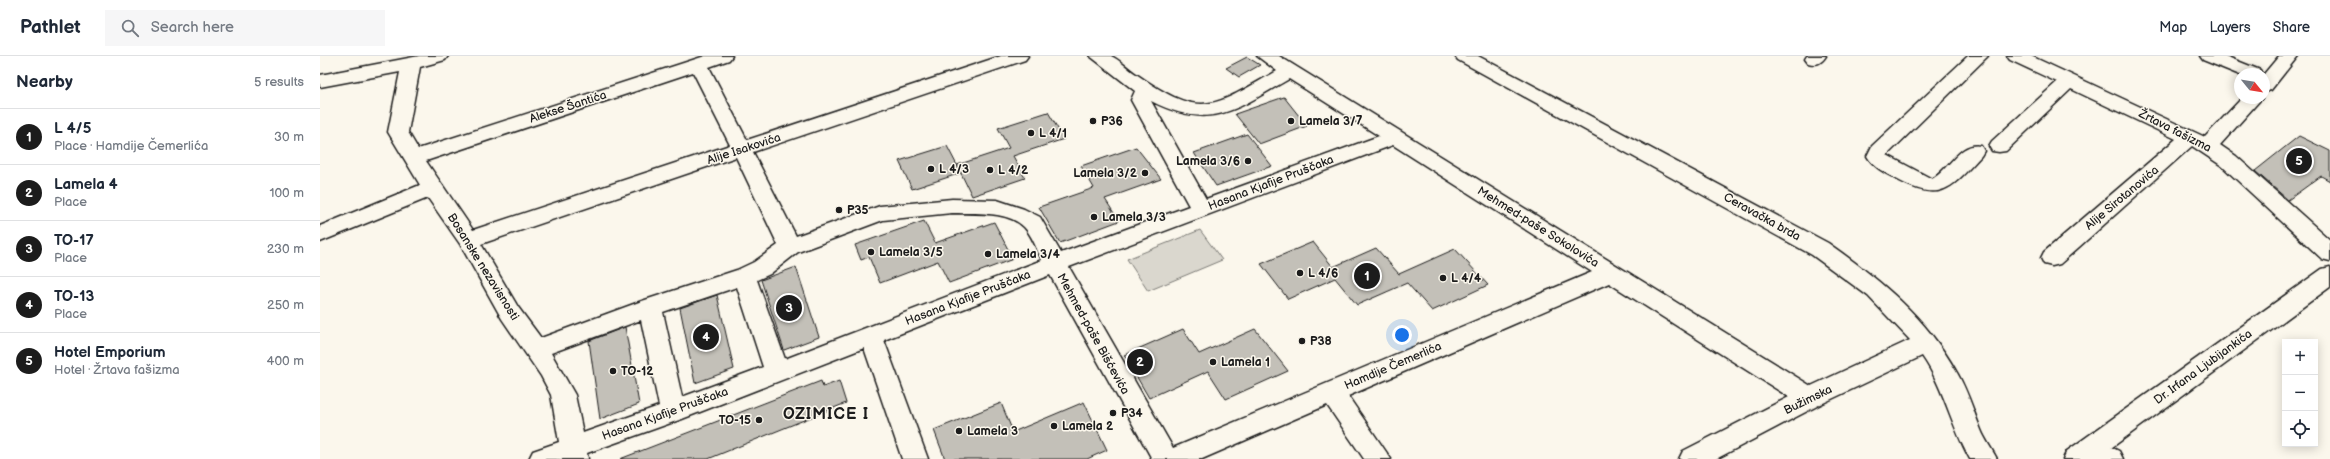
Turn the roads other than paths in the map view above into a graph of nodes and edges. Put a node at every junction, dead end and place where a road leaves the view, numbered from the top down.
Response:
1 (439, 56) edge
2 (723, 56) edge
3 (1019, 56) edge
4 (1099, 56) edge
5 (1266, 56) edge
6 (1464, 56) edge
7 (1979, 56) edge
8 (2016, 56) edge
9 (2209, 56) edge
10 (2289, 56) edge
11 (411, 64) junction
12 (698, 64) junction
13 (2236, 68) edge
14 (1290, 71) junction
15 (2270, 74) edge
16 (2070, 80) junction
17 (320, 81) edge
18 (1146, 89) junction
19 (2246, 104) edge
20 (1394, 137) junction
21 (2200, 141) junction
22 (1999, 146) dead end
23 (742, 150) junction
24 (1974, 151) dead end
25 (413, 158) junction
26 (432, 188) junction
27 (1201, 209) junction
28 (320, 234) edge
29 (468, 240) junction
30 (790, 247) junction
31 (2330, 253) edge
32 (2052, 258) dead end
33 (1054, 264) junction
34 (1611, 273) junction
35 (2330, 275) edge
36 (745, 276) junction
37 (650, 307) junction
38 (871, 336) junction
39 (1926, 343) junction
40 (537, 349) junction
41 (777, 372) junction
42 (1332, 392) junction
43 (1810, 398) junction
44 (673, 412) junction
45 (574, 453) edge
46 (2093, 456) edge
47 (542, 459) edge
48 (915, 459) edge
49 (1165, 459) edge
50 (1175, 459) edge
51 (1378, 459) edge
52 (1692, 459) edge
53 (1984, 459) edge

1 - 11 street
2 - 12 street, Alekse Šantića
3 - 23 street, Alije Isakovića
4 - 18 street
5 - 14 street, Mehmed-paše Sokolovića
6 - 39 street, Ceravačka brda
7 - 24 street
8 - 16 street, Žrtava fašizma
9 - 13 street
10 - 15 street
11 - 17 street
11 - 25 street, Bosanske nezavisnosti
12 - 23 street
12 - 25 street, Alekse Šantića
14 - 18 street
14 - 20 street, Mehmed-paše Sokolovića
16 - 21 street, Žrtava fašizma
16 - 22 street
18 - 27 street
19 - 21 street, Alije Sirotanovića
20 - 27 street, Hasana Kjafije Pruščaka
20 - 34 street, Mehmed-paše Sokolovića
21 - 31 street, Žrtava fašizma
21 - 32 street, Alije Sirotanovića
23 - 29 street, Alije Isakovića
23 - 30 street
25 - 26 street, Bosanske nezavisnosti
26 - 28 street
26 - 29 street, Bosanske nezavisnosti
27 - 33 street, Hasana Kjafije Pruščaka
29 - 40 street, Bosanske nezavisnosti
30 - 33 street, Mehmed-paše Bišćevića
30 - 36 street, Mehmed-paše Bišćevića
33 - 38 street, Hasana Kjafije Pruščaka
33 - 49 street, Mehmed-paše Bišćevića
34 - 42 street, Hamdije Čemerlića
34 - 43 street, Mehmed-paše Sokolovića
35 - 46 street, Dr. Irfana Ljubijankića
36 - 37 street, Mehmed-paše Bišćevića
36 - 41 street
37 - 40 street, Mehmed-paše Bišćevića
37 - 44 street
38 - 41 street, Hasana Kjafije Pruščaka
38 - 48 street
39 - 43 street, Bužimska
39 - 53 street, Ceravačka brda
40 - 45 street, Bosanske nezavisnosti
41 - 44 street, Hasana Kjafije Pruščaka
42 - 50 street, Hamdije Čemerlića
42 - 51 street
43 - 52 street, Bužimska
44 - 45 street, Hasana Kjafije Pruščaka
45 - 47 street, Hasana Kjafije Pruščaka

